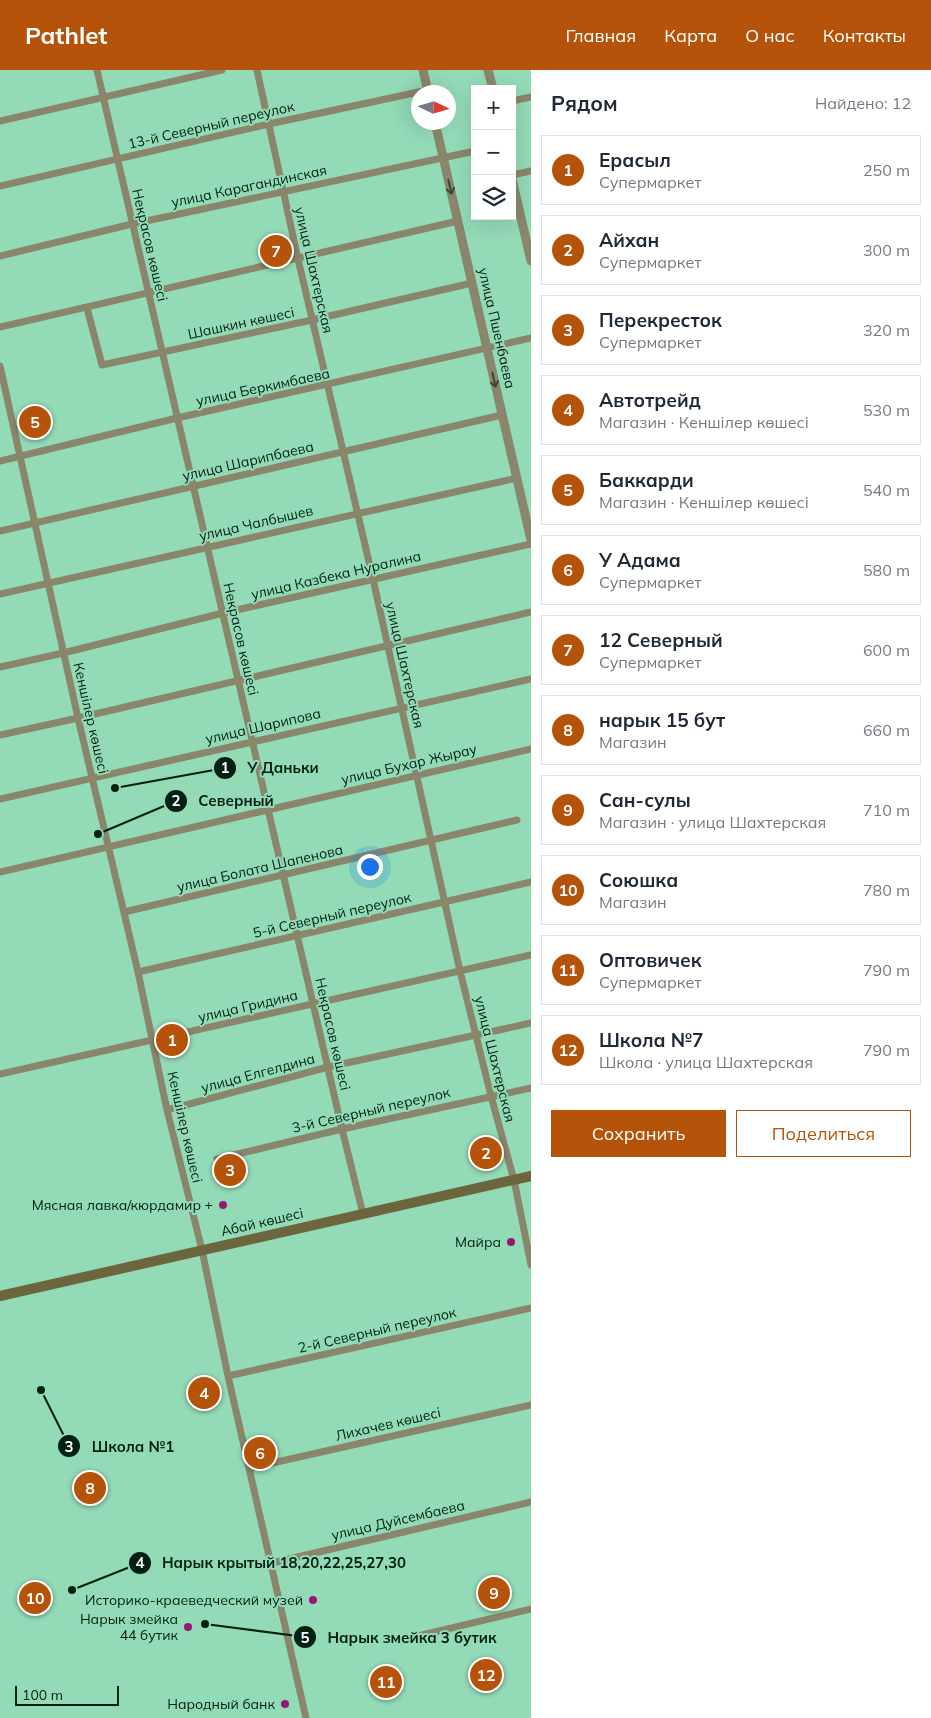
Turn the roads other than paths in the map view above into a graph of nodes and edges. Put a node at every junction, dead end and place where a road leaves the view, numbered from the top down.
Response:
1 (96, 70) edge
2 (222, 70) edge
3 (257, 70) edge
4 (423, 70) edge
5 (488, 70) edge
6 (427, 85) edge
7 (492, 85) edge
8 (411, 95) edge
9 (531, 96) edge
10 (103, 97) junction
11 (516, 100) edge
12 (0, 121) edge
13 (269, 124) junction
14 (437, 130) edge
15 (471, 151) edge
16 (443, 158) junction
17 (117, 159) junction
18 (531, 171) edge
19 (516, 174) edge
20 (0, 186) edge
21 (283, 191) junction
22 (516, 195) edge
23 (458, 221) junction
24 (132, 224) junction
25 (0, 256) edge
26 (531, 257) edge
27 (298, 259) junction
28 (472, 283) junction
29 (148, 294) junction
30 (87, 308) junction
31 (312, 320) junction
32 (0, 327) edge
33 (531, 338) edge
34 (487, 348) junction
35 (162, 353) junction
36 (0, 366) edge
37 (328, 385) junction
38 (3, 390) edge
39 (502, 416) junction
40 (177, 418) junction
41 (343, 452) junction
42 (20, 456) junction
43 (0, 461) edge
44 (517, 478) junction
45 (193, 486) junction
46 (357, 513) junction
47 (34, 523) junction
48 (0, 531) edge
49 (531, 542) edge
50 (207, 547) junction
51 (373, 579) junction
52 (48, 583) junction
53 (0, 594) edge
54 (531, 612) edge
55 (223, 613) junction
56 (388, 646) junction
57 (63, 653) junction
58 (0, 667) edge
59 (531, 679) edge
60 (238, 680) junction
61 (402, 708) junction
62 (78, 718) junction
63 (0, 735) edge
64 (252, 741) junction
65 (531, 749) edge
66 (417, 775) junction
67 (93, 778) junction
68 (0, 799) edge
69 (268, 810) junction
70 (517, 820) dead end
71 (431, 841) junction
72 (109, 847) junction
73 (0, 872) edge
74 (283, 875) junction
75 (531, 882) edge
76 (445, 902) junction
77 (124, 912) junction
78 (297, 936) junction
79 (531, 955) edge
80 (460, 971) junction
81 (138, 972) junction
82 (313, 1004) junction
83 (531, 1023) edge
84 (476, 1036) junction
85 (153, 1040) junction
86 (328, 1067) junction
87 (0, 1074) edge
88 (531, 1088) edge
89 (491, 1096) junction
90 (167, 1110) junction
91 (342, 1129) junction
92 (218, 1159) dead end
93 (531, 1176) edge
94 (514, 1180) junction
95 (363, 1214) junction
96 (202, 1250) junction
97 (531, 1264) edge
98 (0, 1296) edge
99 (531, 1308) edge
100 (228, 1376) junction
101 (531, 1404) edge
102 (250, 1468) junction
103 (531, 1502) edge
104 (272, 1563) junction
105 (531, 1609) edge
106 (418, 1636) dead end
107 (306, 1718) edge

1 - 10 street, Некрасов көшесі
2 - 10 street
3 - 13 street, улица Шахтерская
4 - 6 street
5 - 7 street
8 - 13 street, 13-й Северный переулок
9 - 11 street
10 - 12 street
10 - 17 street, Некрасов көшесі
13 - 17 street, 13-й Северный переулок
13 - 21 street, улица Шахтерская
14 - 16 street, улица Пшенбаева
15 - 16 street, улица Карагандинская
16 - 21 street, улица Карагандинская
16 -> 23 street, улица Пшенбаева
17 - 20 street, 13-й Северный переулок
17 - 24 street, Некрасов көшесі
18 - 19 street
21 - 24 street, улица Карагандинская
21 - 27 street, улица Шахтерская
22 - 26 street
23 - 27 street
23 - 28 street, улица Пшенбаева
24 - 25 street, улица Карагандинская
24 - 29 street, Некрасов көшесі
27 - 29 street
27 - 31 street, улица Шахтерская
28 - 31 street, Шашкин көшесі
28 - 34 street, улица Пшенбаева
29 - 30 street
29 - 35 street, Некрасов көшесі
30 - 32 street
30 - 35 street, Шашкин көшесі
31 - 35 street, Шашкин көшесі
31 - 37 street, улица Шахтерская
33 - 34 street, улица Беркимбаева
34 - 37 street, улица Беркимбаева
34 -> 39 street, улица Пшенбаева
35 - 40 street, Некрасов көшесі
36 - 38 street, Кеншілер көшесі
37 - 40 street, улица Беркимбаева
37 - 41 street, улица Шахтерская
38 - 42 street, Кеншілер көшесі
39 - 41 street, улица Шарипбаева
39 - 44 street, улица Пшенбаева
40 - 42 street, улица Беркимбаева
40 - 45 street, Некрасов көшесі
41 - 45 street, улица Шарипбаева
41 - 46 street, улица Шахтерская
42 - 43 street, улица Беркимбаева
42 - 47 street, Кеншілер көшесі
44 - 46 street, улица Чалбышев
44 - 49 street, улица Пшенбаева
45 - 47 street, улица Шарипбаева
45 - 50 street, Некрасов көшесі
46 - 50 street, улица Чалбышев
46 - 51 street, улица Шахтерская
47 - 48 street, улица Шарипбаева
47 - 52 street, Кеншілер көшесі
49 - 51 street, улица Казбека Нуралина
50 - 52 street, улица Чалбышев
50 - 55 street, Некрасов көшесі
51 - 55 street, улица Казбека Нуралина
51 - 56 street, улица Шахтерская
52 - 53 street, улица Чалбышев
52 - 57 street, Кеншілер көшесі
54 - 56 street
55 - 57 street, улица Казбека Нуралина
55 - 60 street, Некрасов көшесі
56 - 60 street
56 - 61 street, улица Шахтерская
57 - 58 street, улица Казбека Нуралина
57 - 62 street, Кеншілер көшесі
59 - 61 street, улица Шарипова
60 - 62 street
60 - 64 street, Некрасов көшесі
61 - 64 street, улица Шарипова
61 - 66 street, улица Шахтерская
62 - 63 street
62 - 67 street, Кеншілер көшесі
64 - 67 street, улица Шарипова
64 - 69 street, Некрасов көшесі
65 - 66 street, улица Бухар Жырау
66 - 69 street, улица Бухар Жырау
66 - 71 street, улица Шахтерская
67 - 68 street, улица Шарипова
67 - 72 street, Кеншілер көшесі
69 - 72 street, улица Бухар Жырау
69 - 74 street, Некрасов көшесі
70 - 71 street, улица Болата Шапенова
71 - 74 street, улица Болата Шапенова
71 - 76 street, улица Шахтерская
72 - 73 street, улица Бухар Жырау
72 - 77 street, Кеншілер көшесі
74 - 77 street, улица Болата Шапенова
74 - 78 street, Некрасов көшесі
75 - 76 street, 5-й Северный переулок
76 - 78 street, 5-й Северный переулок
76 - 80 street, улица Шахтерская
77 - 81 street, Кеншілер көшесі
78 - 81 street, 5-й Северный переулок
78 - 82 street, Некрасов көшесі
79 - 80 street, улица Гридина
80 - 82 street, улица Гридина
80 - 84 street, улица Шахтерская
81 - 85 street, Кеншілер көшесі
82 - 85 street, улица Гридина
82 - 86 street, Некрасов көшесі
83 - 84 street, улица Елгелдина
84 - 86 street, улица Елгелдина
84 - 89 street, улица Шахтерская
85 - 87 street, улица Гридина
85 - 90 street, Кеншілер көшесі
86 - 90 street, улица Елгелдина
86 - 91 street, Некрасов көшесі
88 - 89 street, 3-й Северный переулок
89 - 91 street, 3-й Северный переулок
89 - 94 street, улица Шахтерская
90 - 96 street, Кеншілер көшесі
91 - 92 street, 3-й Северный переулок
91 - 95 street, Некрасов көшесі
93 - 94 main road, Абай көшесі
94 - 95 main road, Абай көшесі
94 - 97 street, улица Шахтерская
95 - 96 main road, Абай көшесі
96 - 98 main road, Абай көшесі
96 - 100 street, Кеншілер көшесі
99 - 100 street, 2-й Северный переулок
100 - 102 street, Кеншілер көшесі
101 - 102 street, Лихачев көшесі
102 - 104 street, Кеншілер көшесі
103 - 104 street, улица Дуйсембаева
104 - 107 street, Кеншілер көшесі
105 - 106 street

